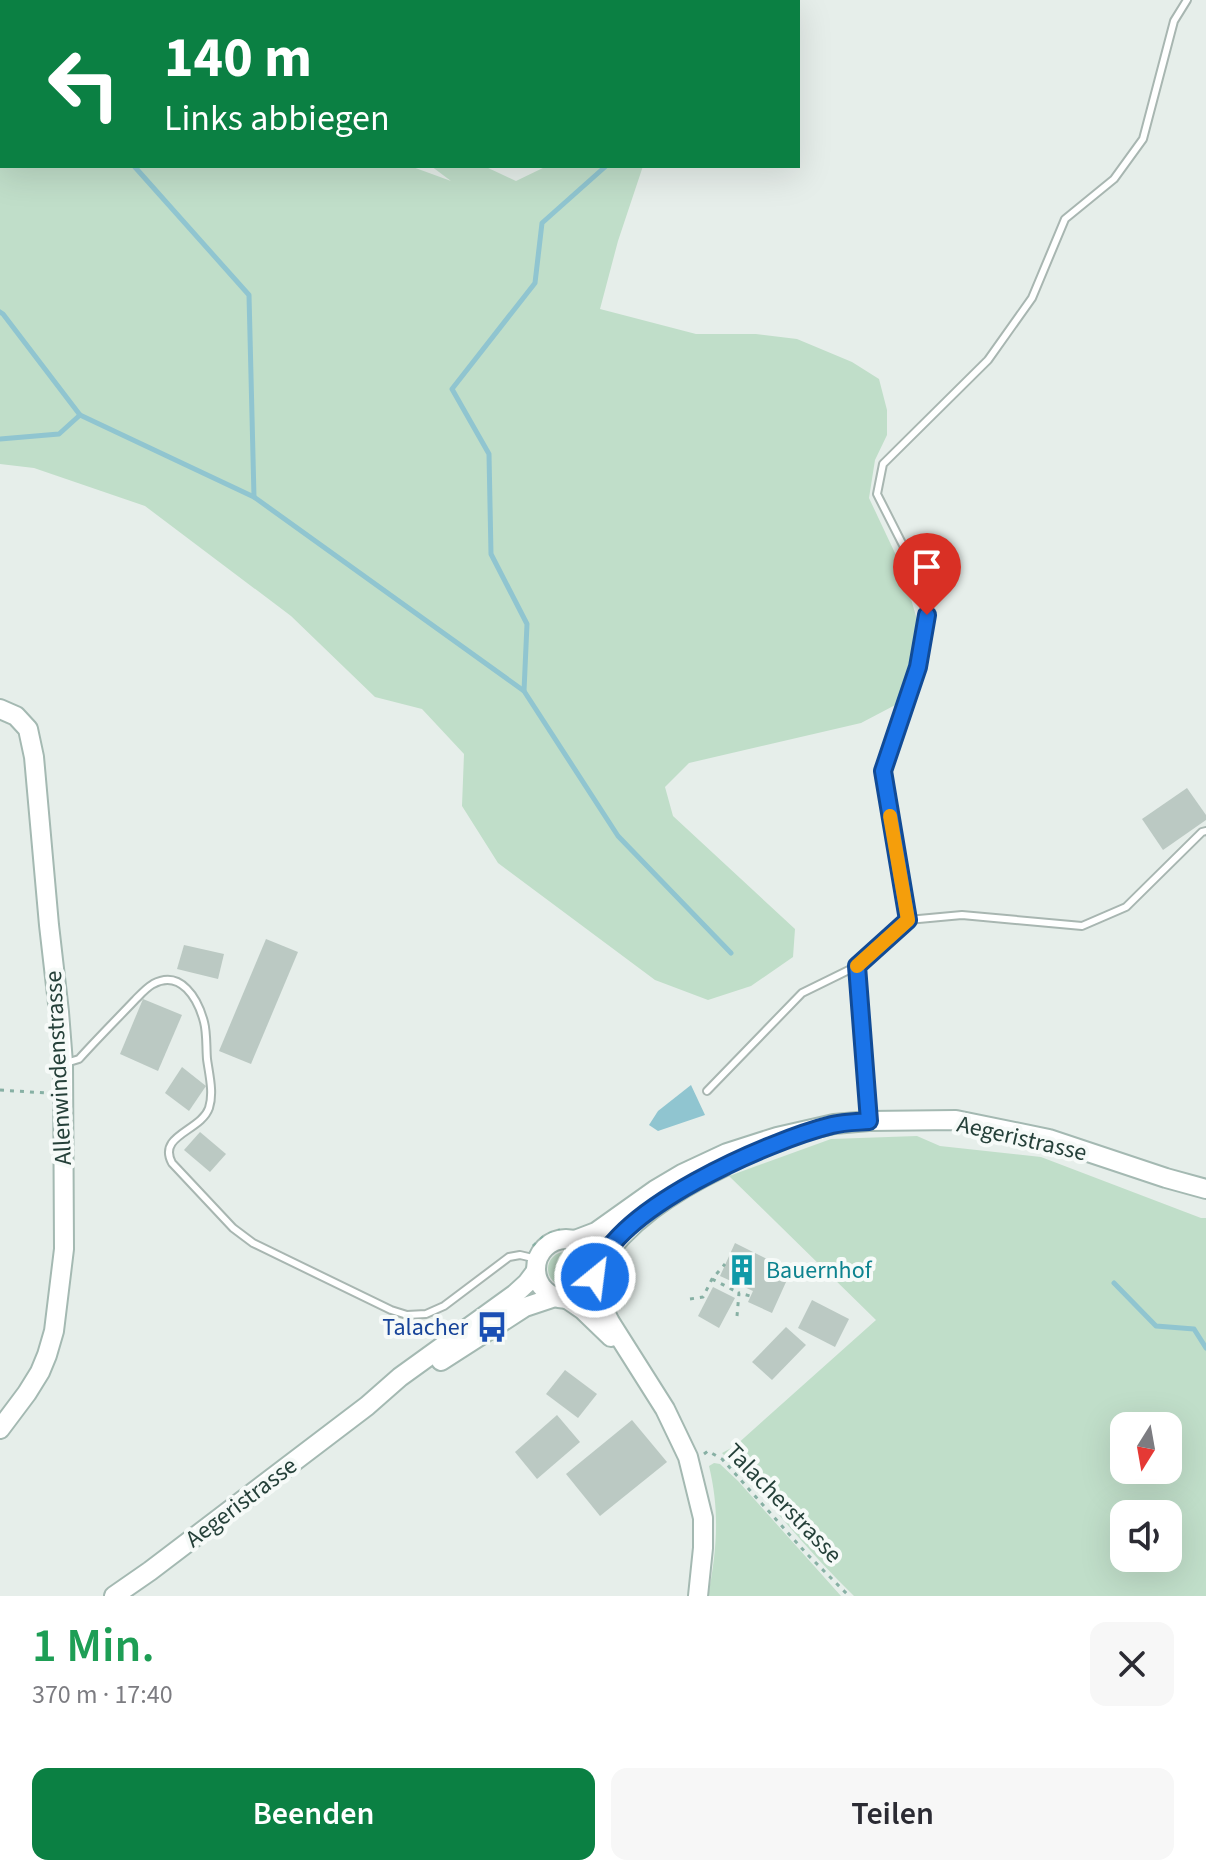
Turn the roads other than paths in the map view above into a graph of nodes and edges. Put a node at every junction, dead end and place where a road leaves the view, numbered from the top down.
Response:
1 (1187, 0) edge
2 (0, 709) edge
3 (1206, 831) edge
4 (908, 920) junction
5 (857, 966) junction
6 (63, 1063) junction
7 (707, 1091) dead end
8 (869, 1121) junction
9 (834, 1124) junction
10 (1206, 1189) edge
11 (571, 1234) junction
12 (533, 1262) junction
13 (595, 1275) junction
14 (561, 1298) junction
15 (632, 1359) junction
16 (367, 1406) junction
17 (0, 1429) edge
18 (114, 1596) edge
19 (698, 1596) edge

1 - 4 lane
2 - 6 main road, Allenwindenstrasse
3 - 4 lane
4 - 5 lane
5 - 7 lane
5 - 8 lane
6 - 12 lane
6 - 17 main road, Allenwindenstrasse
8 - 9 main road, Aegeristrasse
8 - 10 main road, Aegeristrasse
9 - 11 main road, Aegeristrasse
9 - 13 main road, Aegeristrasse
11 - 12 main road, Aegeristrasse
11 - 13 main road
12 - 14 main road
12 - 16 main road, Aegeristrasse
13 - 14 main road, Aegeristrasse
13 - 15 main road
14 - 15 main road
14 - 16 main road, Aegeristrasse
15 - 19 main road
16 - 18 main road, Aegeristrasse

